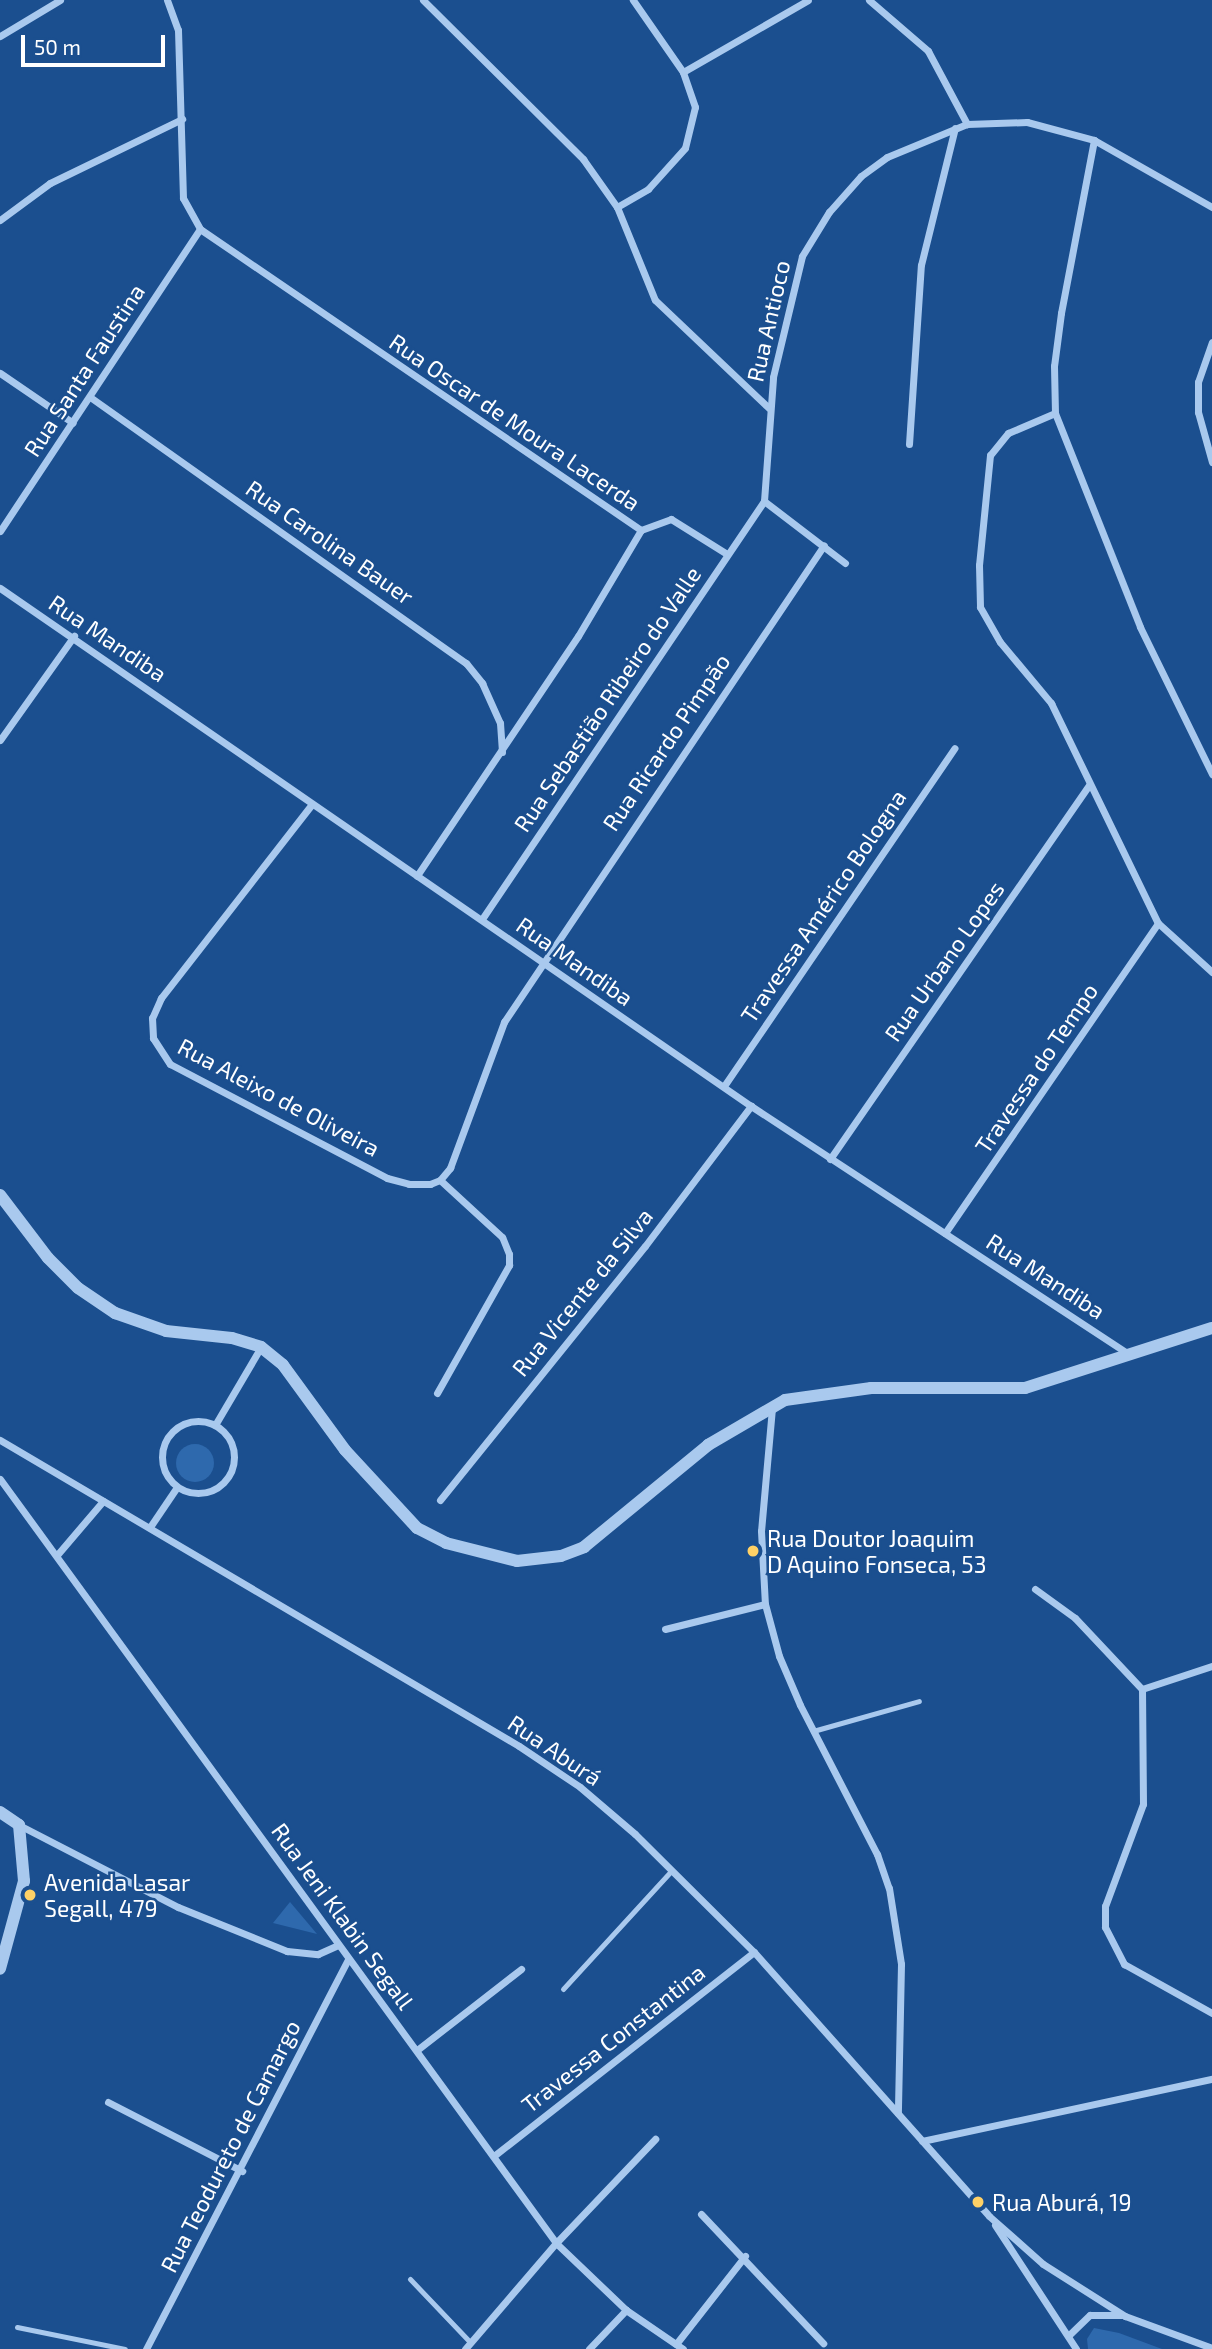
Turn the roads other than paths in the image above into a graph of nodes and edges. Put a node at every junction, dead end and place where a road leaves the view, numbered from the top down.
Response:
1 (60, 0) edge
2 (167, 0) edge
3 (423, 0) edge
4 (633, 0) edge
5 (808, 0) edge
6 (869, 0) edge
7 (0, 36) edge
8 (684, 72) junction
9 (182, 119) junction
10 (967, 124) junction
11 (955, 128) junction
12 (1094, 140) junction
13 (617, 207) junction
14 (1212, 207) edge
15 (0, 220) edge
16 (200, 229) junction
17 (1212, 342) edge
18 (0, 373) edge
19 (90, 397) junction
20 (769, 408) junction
21 (1055, 413) junction
22 (73, 423) junction
23 (909, 444) dead end
24 (1212, 462) edge
25 (764, 501) junction
26 (642, 530) junction
27 (0, 531) edge
28 (824, 545) junction
29 (727, 554) junction
30 (845, 563) dead end
31 (0, 588) edge
32 (74, 636) junction
33 (0, 740) edge
34 (955, 748) dead end
35 (502, 752) junction
36 (1212, 774) edge
37 (1089, 785) junction
38 (312, 804) junction
39 (417, 876) junction
40 (482, 919) junction
41 (1158, 923) junction
42 (542, 962) junction
43 (1212, 972) edge
44 (724, 1086) junction
45 (751, 1106) junction
46 (830, 1159) junction
47 (440, 1181) junction
48 (0, 1195) edge
49 (945, 1233) junction
50 (1212, 1328) edge
51 (261, 1346) junction
52 (1133, 1356) junction
53 (437, 1393) dead end
54 (772, 1406) junction
55 (215, 1425) junction
56 (0, 1440) edge
57 (0, 1479) edge
58 (177, 1487) junction
59 (440, 1500) dead end
60 (103, 1501) junction
61 (150, 1527) junction
62 (57, 1555) junction
63 (1035, 1589) dead end
64 (765, 1604) junction
65 (665, 1629) dead end
66 (1212, 1666) edge
67 (1142, 1689) junction
68 (919, 1701) dead end
69 (813, 1731) junction
70 (0, 1812) edge
71 (19, 1825) junction
72 (671, 1871) junction
73 (338, 1945) junction
74 (754, 1952) junction
75 (348, 1959) junction
76 (0, 1969) edge
77 (522, 1969) dead end
78 (563, 1989) dead end
79 (1212, 2013) edge
80 (417, 2050) junction
81 (1212, 2079) edge
82 (108, 2102) dead end
83 (898, 2114) junction
84 (655, 2139) dead end
85 (922, 2141) junction
86 (495, 2155) junction
87 (242, 2171) junction
88 (701, 2214) dead end
89 (989, 2216) junction
90 (556, 2242) junction
91 (745, 2256) junction
92 (410, 2279) dead end
93 (626, 2310) junction
94 (1125, 2316) junction
95 (18, 2327) dead end
96 (1069, 2335) junction
97 (823, 2343) dead end
98 (467, 2346) edge
99 (679, 2347) edge
100 (1212, 2348) edge
101 (125, 2349) edge
102 (146, 2349) edge
103 (589, 2349) edge
104 (1076, 2349) edge

1 - 7 street
2 - 9 street
3 - 13 street
4 - 8 street
5 - 8 street
6 - 10 street
8 - 13 street
9 - 15 street
9 - 16 street
10 - 11 street, Rua Antioco
10 - 12 street, Rua Antioco
11 - 20 street, Rua Antioco
11 - 23 street
12 - 14 street, Rua Antioco
12 - 21 street
13 - 20 street
16 - 19 street, Rua Santa Faustina
16 - 26 street, Rua Oscar de Moura Lacerda
17 - 24 street
18 - 22 street
19 - 22 street, Rua Santa Faustina
19 - 35 street, Rua Carolina Bauer
20 - 25 street, Rua Antioco
21 - 36 street
21 - 37 street
22 - 27 street, Rua Santa Faustina
25 - 28 street
25 - 29 street, Rua Sebastião Ribeiro do Valle
26 - 29 street
26 - 35 street, Rua Oscar de Moura Lacerda
28 - 30 street
28 - 42 street, Rua Ricardo Pimpão
29 - 40 street, Rua Sebastião Ribeiro do Valle
31 - 32 street, Rua Mandiba
32 - 33 street
32 - 38 street, Rua Mandiba
34 - 44 street, Travessa Américo Bologna
35 - 39 street, Rua Oscar de Moura Lacerda
37 - 41 street
37 - 46 street, Rua Urbano Lopes
38 - 39 street, Rua Mandiba
38 - 47 street, Rua Aleixo de Oliveira
39 - 40 street, Rua Mandiba
40 - 42 street, Rua Mandiba
41 - 43 street
41 - 49 street, Travessa do Tempo
42 - 44 street, Rua Mandiba
42 - 47 street
44 - 45 street, Rua Mandiba
45 - 46 street, Rua Mandiba
45 - 59 street, Rua Vicente da Silva
46 - 49 street, Rua Mandiba
47 - 53 street
48 - 51 street
49 - 52 street, Rua Mandiba
50 - 52 street
51 - 54 street
51 - 55 street
52 - 54 street
54 - 64 street
55 - 58 street
55 - 58 street
56 - 60 street, Rua Aburá
57 - 62 street, Rua Jeni Klabin Segall
58 - 61 street
60 - 61 street, Rua Aburá
60 - 62 street
61 - 72 street, Rua Aburá
62 - 73 street, Rua Jeni Klabin Segall
63 - 67 street
64 - 65 street
64 - 69 street
66 - 67 street
67 - 79 street
68 - 69 lane
69 - 83 street
70 - 71 street
71 - 73 street
71 - 76 street
72 - 74 street, Rua Aburá
72 - 78 lane
73 - 75 street, Rua Jeni Klabin Segall
74 - 83 street, Rua Aburá
74 - 86 street, Travessa Constantina
75 - 80 street, Rua Jeni Klabin Segall
75 - 87 street, Rua Teodureto de Camargo
77 - 80 street
80 - 86 street, Rua Jeni Klabin Segall
81 - 85 street
82 - 87 street
83 - 85 street, Rua Aburá
84 - 90 street
85 - 89 street, Rua Aburá
86 - 90 street, Rua Jeni Klabin Segall
87 - 102 street, Rua Teodureto de Camargo
88 - 91 street
89 - 94 street, Rua Aburá
89 - 96 street, Rua Aburá
90 - 93 street, Rua Jeni Klabin Segall
90 - 98 street
91 - 97 street
91 - 99 street
92 - 98 lane
93 - 99 street, Rua Jeni Klabin Segall
93 - 103 street
94 - 96 street, Rua Aburá
94 - 100 street, Rua Aburá
95 - 101 lane
96 - 104 street, Rua Aburá

